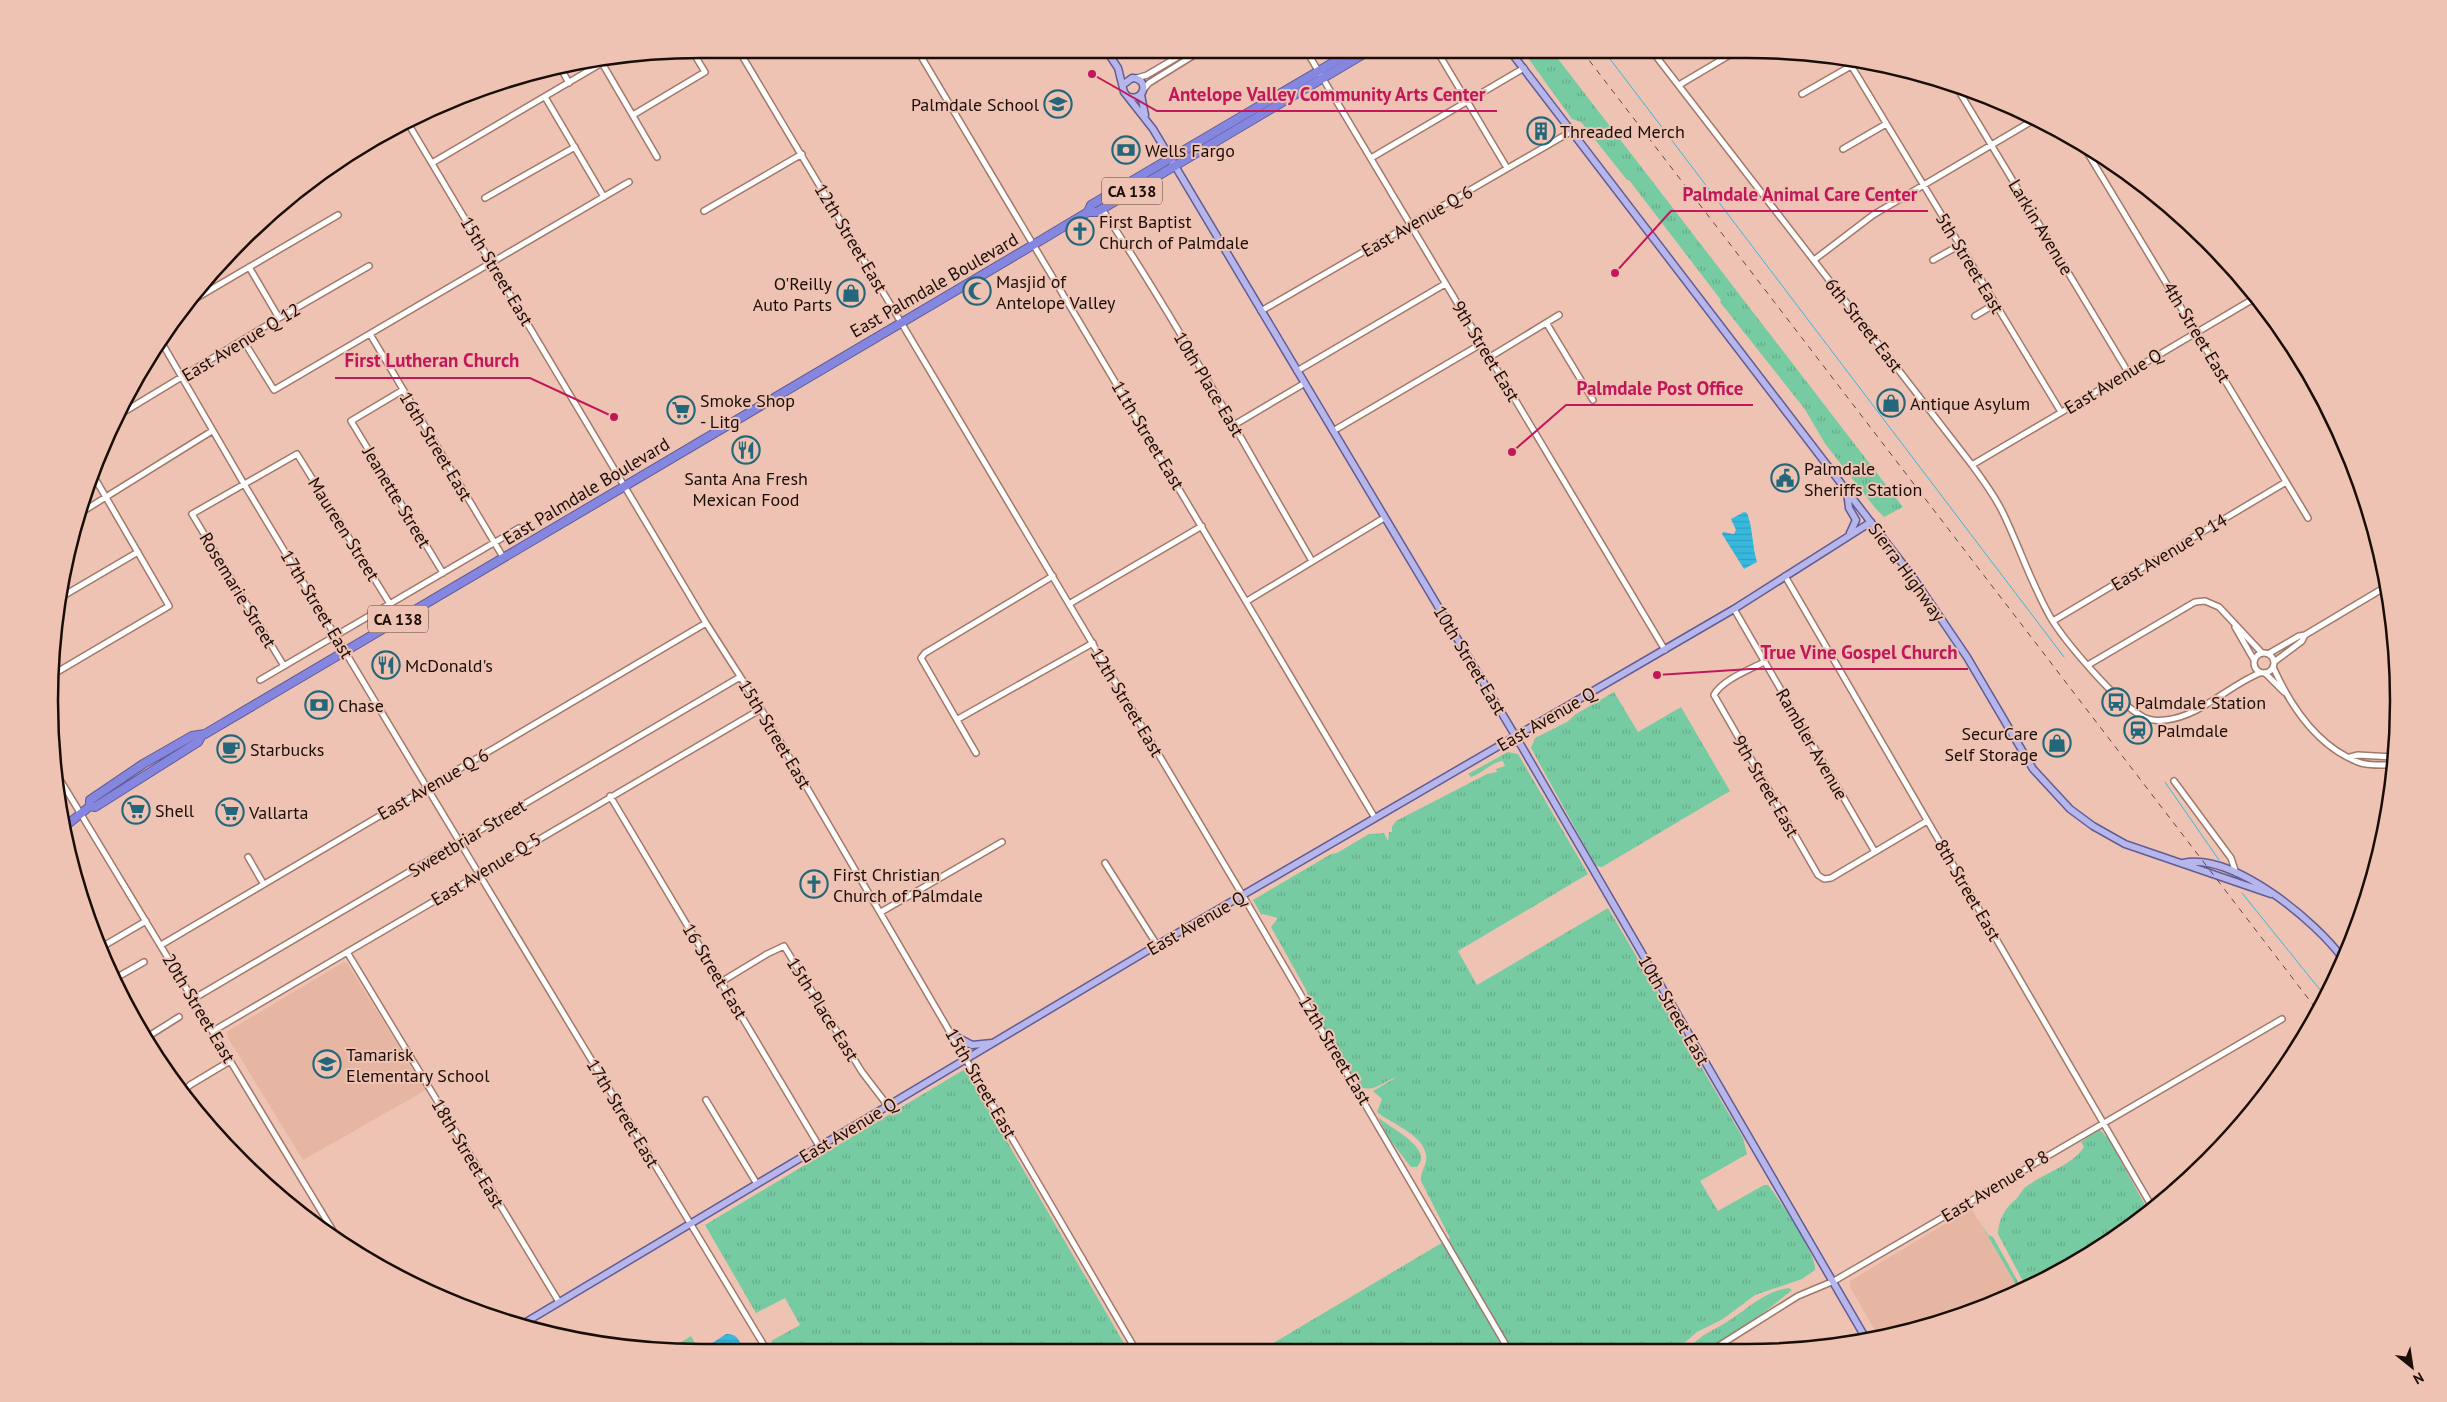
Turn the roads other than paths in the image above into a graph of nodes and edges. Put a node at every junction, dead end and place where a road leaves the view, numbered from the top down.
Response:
1 (697, 58) edge
2 (743, 58) edge
3 (922, 58) edge
4 (1111, 58) edge
5 (1176, 58) edge
6 (1189, 58) edge
7 (1311, 58) edge
8 (1343, 58) edge
9 (1354, 58) edge
10 (1441, 58) edge
11 (1516, 58) edge
12 (1658, 58) edge
13 (1725, 58) edge
14 (603, 65) edge
15 (1847, 66) edge
16 (596, 67) edge
17 (1852, 67) edge
18 (1118, 68) junction
19 (1524, 68) junction
20 (563, 73) edge
21 (1321, 74) junction
22 (1134, 78) junction
23 (569, 82) junction
24 (1124, 84) junction
25 (1679, 85) junction
26 (1142, 92) junction
27 (1802, 94) dead end
28 (1961, 95) edge
29 (545, 97) junction
30 (1129, 97) junction
31 (1468, 101) junction
32 (633, 116) junction
33 (1145, 116) junction
34 (2029, 123) edge
35 (1886, 124) junction
36 (410, 127) edge
37 (1572, 131) junction
38 (1991, 145) junction
39 (575, 146) junction
40 (1843, 150) dead end
41 (802, 154) junction
42 (657, 157) dead end
43 (1371, 158) junction
44 (2091, 158) edge
45 (1172, 162) junction
46 (432, 163) junction
47 (1507, 168) junction
48 (630, 182) dead end
49 (1924, 185) junction
50 (604, 197) junction
51 (485, 198) dead end
52 (1102, 209) junction
53 (704, 211) dead end
54 (1088, 212) junction
55 (338, 214) dead end
56 (1410, 224) junction
57 (1033, 245) junction
58 (1960, 245) junction
59 (1814, 260) junction
60 (1933, 260) dead end
61 (492, 263) junction
62 (369, 266) dead end
63 (248, 267) junction
64 (1445, 284) junction
65 (204, 293) edge
66 (2250, 301) edge
67 (1995, 304) junction
68 (1261, 311) junction
69 (1559, 315) dead end
70 (1975, 316) dead end
71 (279, 318) junction
72 (900, 322) junction
73 (1547, 324) junction
74 (2197, 332) junction
75 (370, 334) junction
76 (242, 340) junction
77 (1481, 344) junction
78 (164, 346) edge
79 (1490, 357) junction
80 (1297, 371) junction
81 (2128, 372) junction
82 (182, 378) junction
83 (1305, 383) junction
84 (403, 390) junction
85 (1593, 400) dead end
86 (127, 410) edge
87 (2060, 412) junction
88 (1234, 425) junction
89 (212, 431) junction
90 (1333, 432) junction
91 (1972, 465) junction
92 (97, 481) edge
93 (2286, 482) junction
94 (244, 484) junction
95 (625, 485) junction
96 (1846, 491) junction
97 (106, 498) junction
98 (87, 510) edge
99 (1384, 518) junction
100 (2308, 518) dead end
101 (1871, 522) junction
102 (1202, 526) junction
103 (519, 528) dead end
104 (1844, 539) junction
105 (495, 543) junction
106 (138, 552) junction
107 (504, 557) junction
108 (1312, 561) junction
109 (442, 573) junction
110 (1053, 576) junction
111 (1784, 576) junction
112 (2380, 590) edge
113 (67, 594) edge
114 (1247, 601) junction
115 (390, 604) junction
116 (1069, 604) junction
117 (1734, 609) junction
118 (2053, 621) junction
119 (706, 623) junction
120 (2235, 626) junction
121 (2304, 635) junction
122 (336, 636) junction
123 (1093, 643) junction
124 (345, 650) junction
125 (1666, 650) junction
126 (2265, 653) junction
127 (2254, 660) junction
128 (1764, 662) junction
129 (2088, 665) junction
130 (2274, 665) junction
131 (284, 666) junction
132 (59, 671) edge
133 (2263, 673) junction
134 (740, 676) junction
135 (260, 680) dead end
136 (2290, 698) junction
137 (761, 709) junction
138 (958, 719) junction
139 (202, 735) junction
140 (1516, 737) junction
141 (178, 744) junction
142 (976, 753) dead end
143 (2387, 756) edge
144 (2350, 757) junction
145 (2386, 764) edge
146 (148, 772) junction
147 (2174, 781) dead end
148 (63, 785) edge
149 (428, 787) junction
150 (610, 796) junction
151 (90, 806) junction
152 (80, 813) junction
153 (1375, 818) junction
154 (1927, 821) junction
155 (69, 823) edge
156 (461, 842) junction
157 (1002, 842) dead end
158 (1875, 852) junction
159 (248, 857) dead end
160 (1106, 863) dead end
161 (2183, 864) junction
162 (477, 871) junction
163 (2236, 873) junction
164 (263, 884) junction
165 (2271, 894) junction
166 (1243, 896) junction
167 (881, 912) junction
168 (146, 921) junction
169 (105, 945) edge
170 (161, 945) junction
171 (1157, 945) junction
172 (347, 952) junction
173 (2339, 952) edge
174 (144, 962) dead end
175 (119, 976) edge
176 (721, 982) junction
177 (194, 999) junction
178 (179, 1017) dead end
179 (2282, 1019) dead end
180 (213, 1031) junction
181 (151, 1035) edge
182 (953, 1035) junction
183 (993, 1044) junction
184 (967, 1059) junction
185 (230, 1061) junction
186 (187, 1088) edge
187 (706, 1100) dead end
188 (888, 1106) junction
189 (2103, 1123) junction
190 (819, 1146) junction
191 (757, 1184) junction
192 (2149, 1202) edge
193 (691, 1224) junction
194 (331, 1228) edge
195 (1834, 1281) junction
196 (559, 1302) junction
197 (528, 1321) edge
198 (1863, 1333) edge
199 (763, 1344) edge
200 (1132, 1344) edge
201 (1505, 1344) edge
202 (1722, 1344) edge

1 - 32 street
2 - 41 street, 12th Street East
3 - 57 street, 11th Street East
4 - 18 main road
5 - 22 street
6 - 26 street
7 - 21 street, 9th Street East
8 - 21 highway, East Palmdale Boulevard / CA 138
9 - 21 highway, East Palmdale Boulevard / CA 138
10 - 31 street
11 - 19 main road, Sierra Highway
12 - 25 street, 6th Street East
13 - 25 street
14 - 32 street
15 - 27 street
16 - 23 street
17 - 35 street, 5th Street East
18 - 22 main road
18 - 24 main road
19 - 31 street
19 - 37 main road, Sierra Highway
20 - 23 street
21 - 43 street, 9th Street East
21 - 45 highway, East Palmdale Boulevard / CA 138
22 - 24 main road
22 - 26 main road
23 - 29 street
24 - 30 main road
25 - 59 street, 6th Street East
26 - 30 main road
26 - 33 main road, 10th Street East
28 - 38 street, Larkin Avenue
29 - 39 street
29 - 46 street
30 - 33 main road, 10th Street East
31 - 43 street
31 - 47 street
32 - 42 street
33 - 45 main road, 10th Street East
34 - 38 street
35 - 40 street
35 - 49 street, 5th Street East
36 - 46 street, 15th Street East
37 - 47 street, East Avenue Q 6
37 - 96 main road, Sierra Highway
38 - 49 street
38 - 81 street, Larkin Avenue
39 - 50 street
39 - 51 street
41 - 53 street
41 - 72 street, 12th Street East
43 - 56 street, 9th Street East
44 - 74 street, 4th Street East
45 - 52 highway, East Palmdale Boulevard / CA 138
45 - 54 highway, East Palmdale Boulevard / CA 138
45 - 68 main road, 10th Street East
46 - 61 street, 15th Street East
47 - 56 street, East Avenue Q 6
48 - 50 street
49 - 58 street, 5th Street East
49 - 59 street
50 - 61 street
52 - 54 highway, East Palmdale Boulevard / CA 138
52 - 88 street, 10th Place East
54 - 57 highway, East Palmdale Boulevard / CA 138
55 - 63 street
56 - 64 street, 9th Street East
56 - 68 street, East Avenue Q 6
57 - 72 highway, East Palmdale Boulevard / CA 138
57 - 102 street, 11th Street East
58 - 60 street
58 - 67 street, 5th Street East
59 - 91 street, 6th Street East
61 - 75 street
61 - 95 street, 15th Street East
62 - 71 street, East Avenue Q 12
63 - 65 street
63 - 71 street
64 - 77 street, 9th Street East
64 - 80 street
66 - 74 street, East Avenue Q
67 - 70 street
67 - 87 street, 5th Street East
68 - 80 main road, 10th Street East
69 - 73 street
71 - 76 street, East Avenue Q 12
72 - 95 highway, East Palmdale Boulevard / CA 138
72 - 110 street, 12th Street East
73 - 79 street
73 - 85 street
74 - 81 street, East Avenue Q
74 - 93 street, 4th Street East
75 - 76 street
75 - 84 street, 16th Street East
76 - 82 street, East Avenue Q 12
77 - 79 street, 9th Street East
77 - 90 street
78 - 82 street, 17th Street East
79 - 125 street, 9th Street East
80 - 83 main road, 10th Street East
81 - 87 street, East Avenue Q
82 - 86 street, East Avenue Q 12
82 - 89 street, 17th Street East
83 - 88 street
83 - 90 main road, 10th Street East
84 - 105 street, 16th Street East
84 - 109 street, Jeanette Street
87 - 91 street, East Avenue Q
88 - 108 street, 10th Place East
89 - 94 street, 17th Street East
89 - 97 street
90 - 99 main road, 10th Street East
91 - 118 street, 6th Street East
92 - 97 street
93 - 100 street, 4th Street East
93 - 118 street, East Avenue P 14
94 - 115 street, Maureen Street
94 - 122 street, 17th Street East
94 - 131 street, Rosemarie Street
95 - 107 highway, East Palmdale Boulevard / CA 138
95 - 119 street, 15th Street East
96 - 101 main road, Sierra Highway
96 - 104 main road
97 - 98 street
97 - 106 street
99 - 108 street
99 - 140 main road, 10th Street East
101 - 104 main road, East Avenue Q
101 - 161 main road, Sierra Highway
102 - 114 street, 11th Street East
102 - 116 street
103 - 105 street, East Palmdale Boulevard
104 - 111 main road, East Avenue Q
105 - 107 street, 16th Street East
105 - 109 street, East Palmdale Boulevard
106 - 113 street
106 - 132 street
107 - 124 highway, East Palmdale Boulevard / CA 138
108 - 114 street
109 - 115 street, East Palmdale Boulevard
110 - 116 street, 12th Street East
110 - 138 street
111 - 117 main road, East Avenue Q
111 - 154 street, 8th Street East
112 - 121 street
114 - 153 street, 11th Street East
115 - 122 street, East Palmdale Boulevard
116 - 123 street, 12th Street East
117 - 125 main road, East Avenue Q
117 - 128 street, Rambler Avenue
118 - 129 street, 6th Street East
119 - 134 street, 15th Street East
119 - 149 street, East Avenue Q 6
120 - 126 street
120 - 127 street
120 - 129 street
121 - 126 street
121 - 130 street, 6th Street East
122 - 124 street, 17th Street East
122 - 131 street, East Palmdale Boulevard
123 - 138 street
123 - 166 street, 12th Street East
124 - 139 highway, East Palmdale Boulevard / CA 138
124 - 149 street, 17th Street East
125 - 140 main road, East Avenue Q
126 - 127 street
126 - 130 street
127 - 133 street
128 - 158 street, Rambler Avenue
128 - 158 street, 9th Street East
129 - 133 street, 6th Street East
130 - 133 street, 6th Street East
130 - 136 street
131 - 135 street, East Palmdale Boulevard
133 - 136 street
134 - 137 street, 15th Street East
134 - 156 street, Sweetbriar Street
136 - 144 street
137 - 150 street, East Avenue Q 5
137 - 167 street, 15th Street East
138 - 142 street
139 - 141 highway, East Palmdale Boulevard / CA 138
139 - 146 highway, East Palmdale Boulevard / CA 138
140 - 153 main road, East Avenue Q
140 - 195 main road, 10th Street East
141 - 146 highway
141 - 151 highway, East Palmdale Boulevard / CA 138
143 - 144 street
144 - 145 street
146 - 151 highway, East Palmdale Boulevard / CA 138
147 - 163 street
148 - 152 street, 20th Street East
149 - 156 street, 17th Street East
149 - 164 street, East Avenue Q 6
150 - 162 street, East Avenue Q 5
150 - 176 street, 16 Street East
151 - 152 highway, East Palmdale Boulevard / CA 138
152 - 155 highway, East Palmdale Boulevard / CA 138
152 - 168 street, 20th Street East
153 - 166 main road, East Avenue Q
154 - 158 street
154 - 189 street, 8th Street East
156 - 162 street, 17th Street East
156 - 177 street, Sweetbriar Street
157 - 167 street
159 - 164 street
160 - 171 street
161 - 163 main road, Sierra Highway
161 - 165 main road, Sierra Highway
162 - 172 street, East Avenue Q 5
162 - 193 street, 17th Street East
163 - 165 main road, Sierra Highway
164 - 170 street, East Avenue Q 6
165 - 173 main road, Sierra Highway
166 - 171 main road, East Avenue Q
166 - 201 street, 12th Street East
167 - 182 street, 15th Street East
168 - 169 street
168 - 170 street, 20th Street East
170 - 177 street, 20th Street East
171 - 183 main road, East Avenue Q
172 - 180 street, East Avenue Q 5
172 - 196 street, 18th Street East
174 - 175 street
176 - 188 street, 15th Place East
176 - 190 street, 16 Street East
177 - 180 street, 20th Street East
178 - 181 street
179 - 189 street, East Avenue P 8
180 - 185 street, 20th Street East
182 - 183 main road
182 - 184 street, 15th Street East
183 - 184 main road, East Avenue Q
184 - 188 main road, East Avenue Q
184 - 200 street, 15th Street East
185 - 186 street
185 - 194 street, 20th Street East
187 - 191 street
188 - 190 main road, East Avenue Q
189 - 192 street, 8th Street East
189 - 195 street, East Avenue P 8
190 - 191 main road, East Avenue Q
191 - 193 main road, East Avenue Q
193 - 196 main road, East Avenue Q
193 - 199 street, 17th Street East
195 - 198 main road, 10th Street East
195 - 202 street, East Avenue P 8
196 - 197 main road, East Avenue Q

